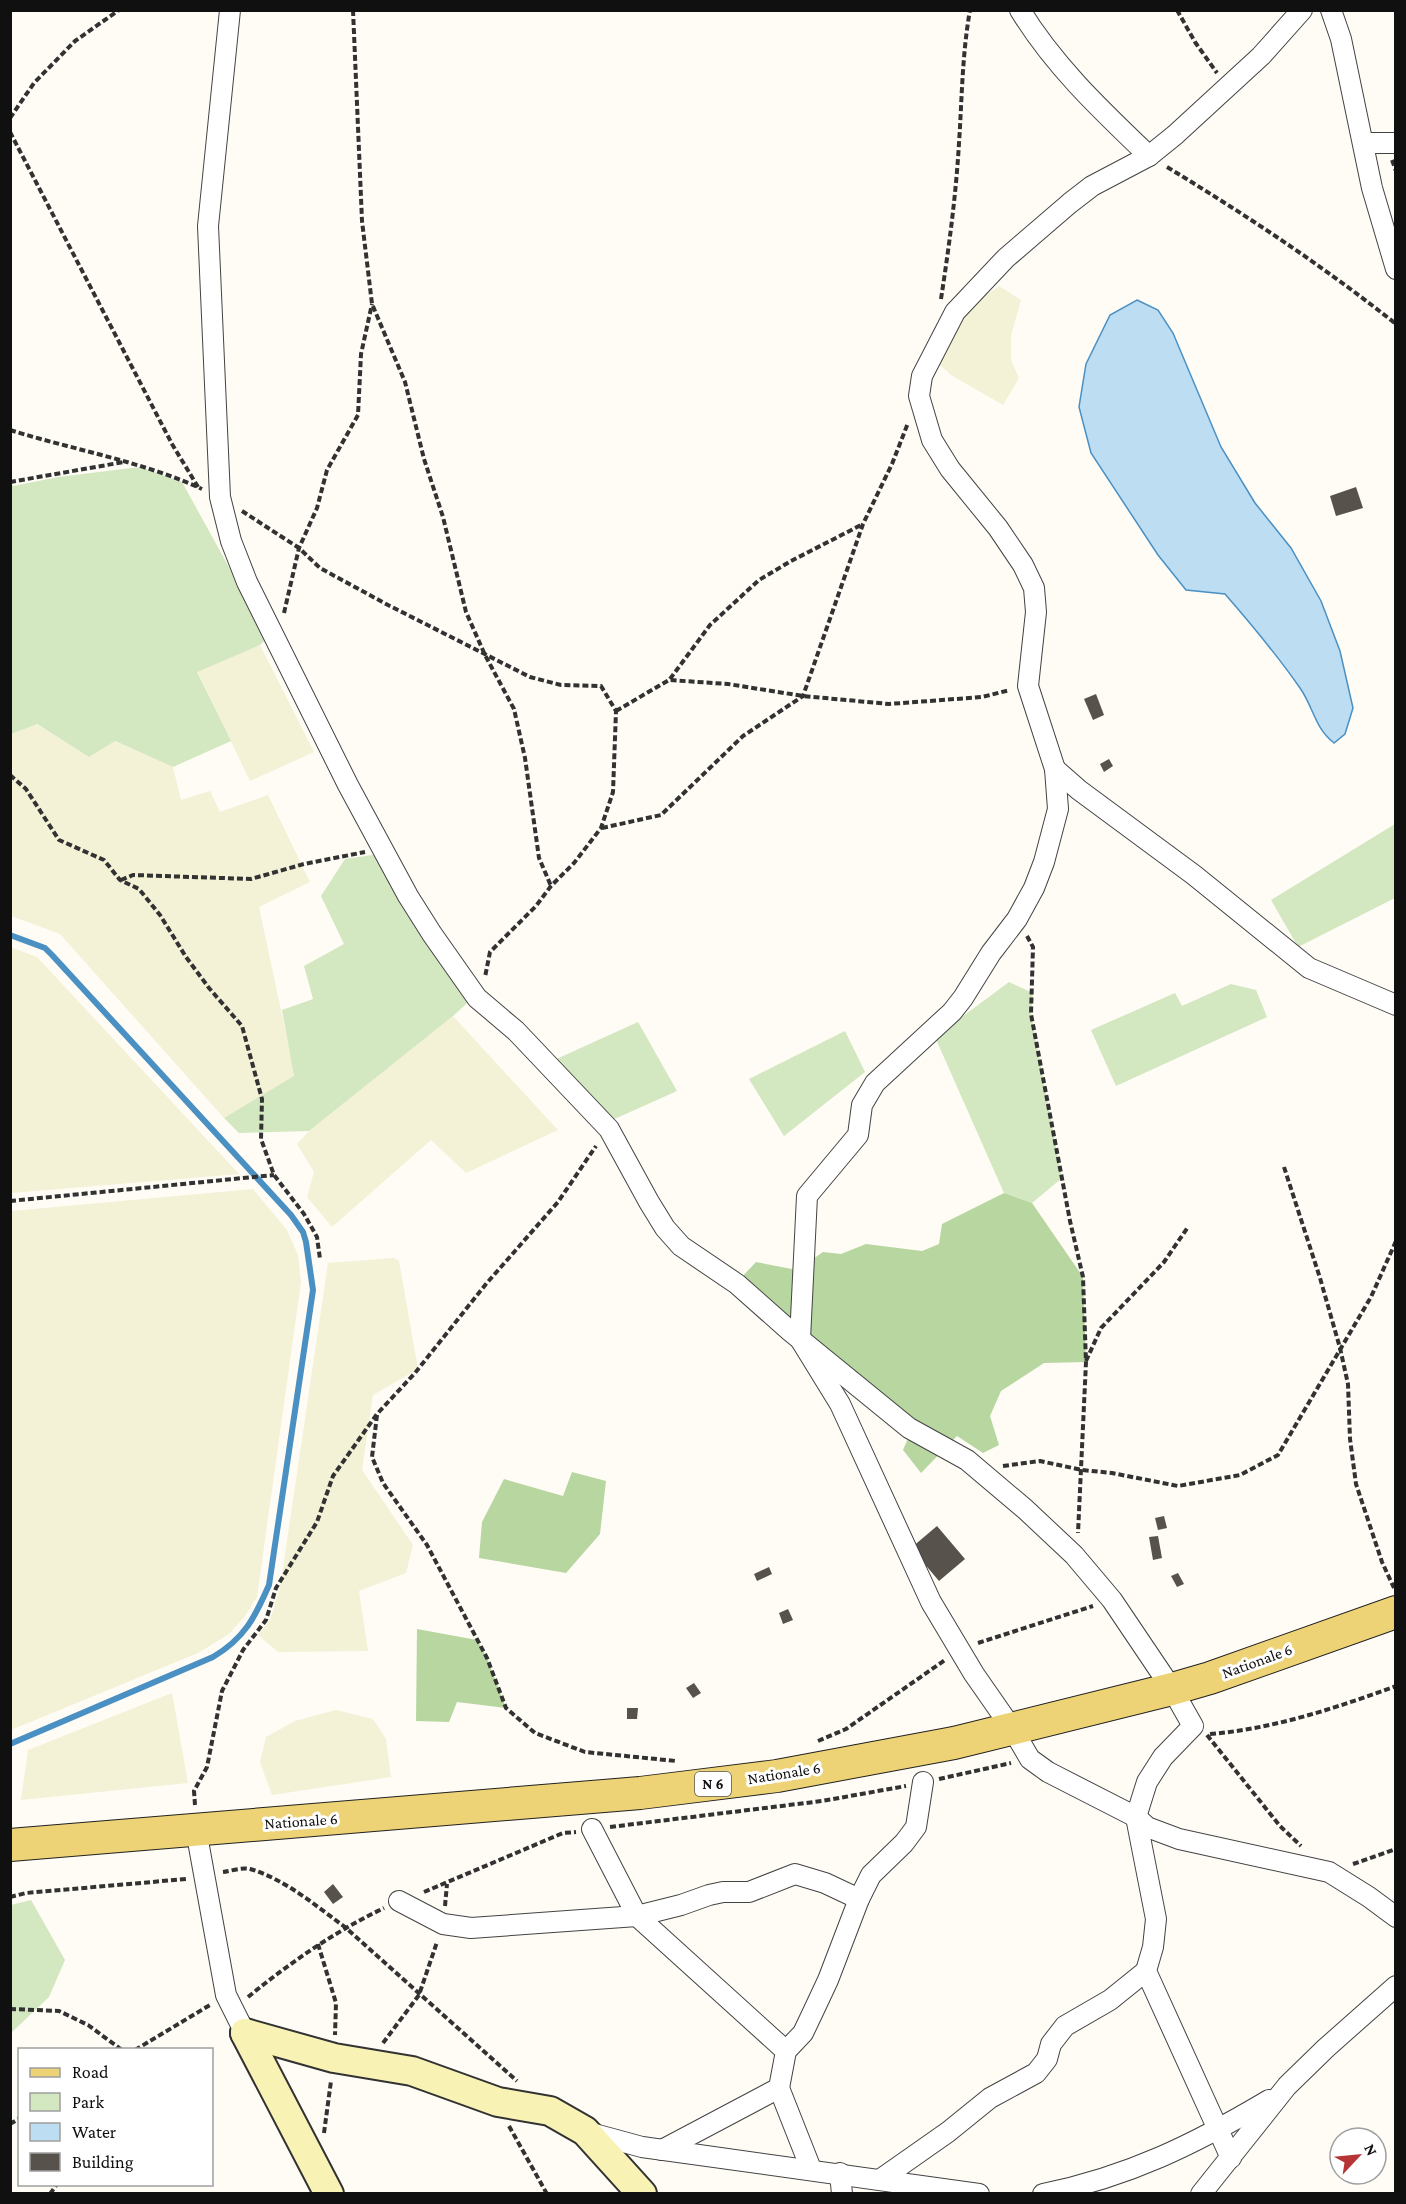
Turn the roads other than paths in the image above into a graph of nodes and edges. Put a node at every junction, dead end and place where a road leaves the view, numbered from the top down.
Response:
1 (230, 10) edge
2 (1020, 10) edge
3 (1302, 10) edge
4 (1331, 10) edge
5 (1364, 143) junction
6 (1395, 143) edge
7 (1149, 156) junction
8 (1395, 269) edge
9 (1055, 769) junction
10 (1395, 1005) edge
11 (800, 1340) junction
12 (1395, 1612) edge
13 (1172, 1689) junction
14 (1013, 1730) junction
15 (923, 1782) dead end
16 (1136, 1817) junction
17 (196, 1830) junction
18 (592, 1830) dead end
19 (10, 1845) edge
20 (858, 1899) junction
21 (399, 1901) dead end
22 (637, 1916) junction
23 (1395, 1917) edge
24 (1146, 1971) junction
25 (1395, 1986) edge
26 (245, 2033) junction
27 (786, 2051) junction
28 (779, 2088) junction
29 (1280, 2094) junction
30 (1218, 2130) junction
31 (585, 2131) junction
32 (662, 2150) junction
33 (1231, 2158) junction
34 (811, 2169) junction
35 (840, 2174) junction
36 (881, 2179) junction
37 (329, 2193) edge
38 (642, 2193) edge
39 (842, 2193) edge
40 (979, 2193) edge
41 (1043, 2193) edge
42 (1201, 2193) edge

1 - 11 street
2 - 7 street
3 - 7 street
4 - 5 street
5 - 6 street
5 - 8 street
7 - 9 street
9 - 10 street
9 - 11 street
11 - 13 street
11 - 14 street
12 - 13 main road, Nationale 6 / N 6
13 - 14 main road, Nationale 6 / N 6
13 - 16 street
14 - 16 street
14 - 17 main road, Nationale 6 / N 6
15 - 20 street
16 - 23 street
16 - 24 street
17 - 19 main road, Nationale 6 / N 6
17 - 26 street
18 - 22 street
20 - 22 street
20 - 27 street
21 - 22 street
22 - 27 street
24 - 30 street
24 - 36 street
25 - 29 street
26 - 31 street
26 - 37 street
27 - 28 street
28 - 32 street
28 - 34 street
29 - 30 street
29 - 33 street
30 - 33 street
30 - 41 street
31 - 32 street
31 - 38 street
32 - 34 street
33 - 42 street
34 - 35 street
35 - 36 street
35 - 39 street
36 - 40 street

